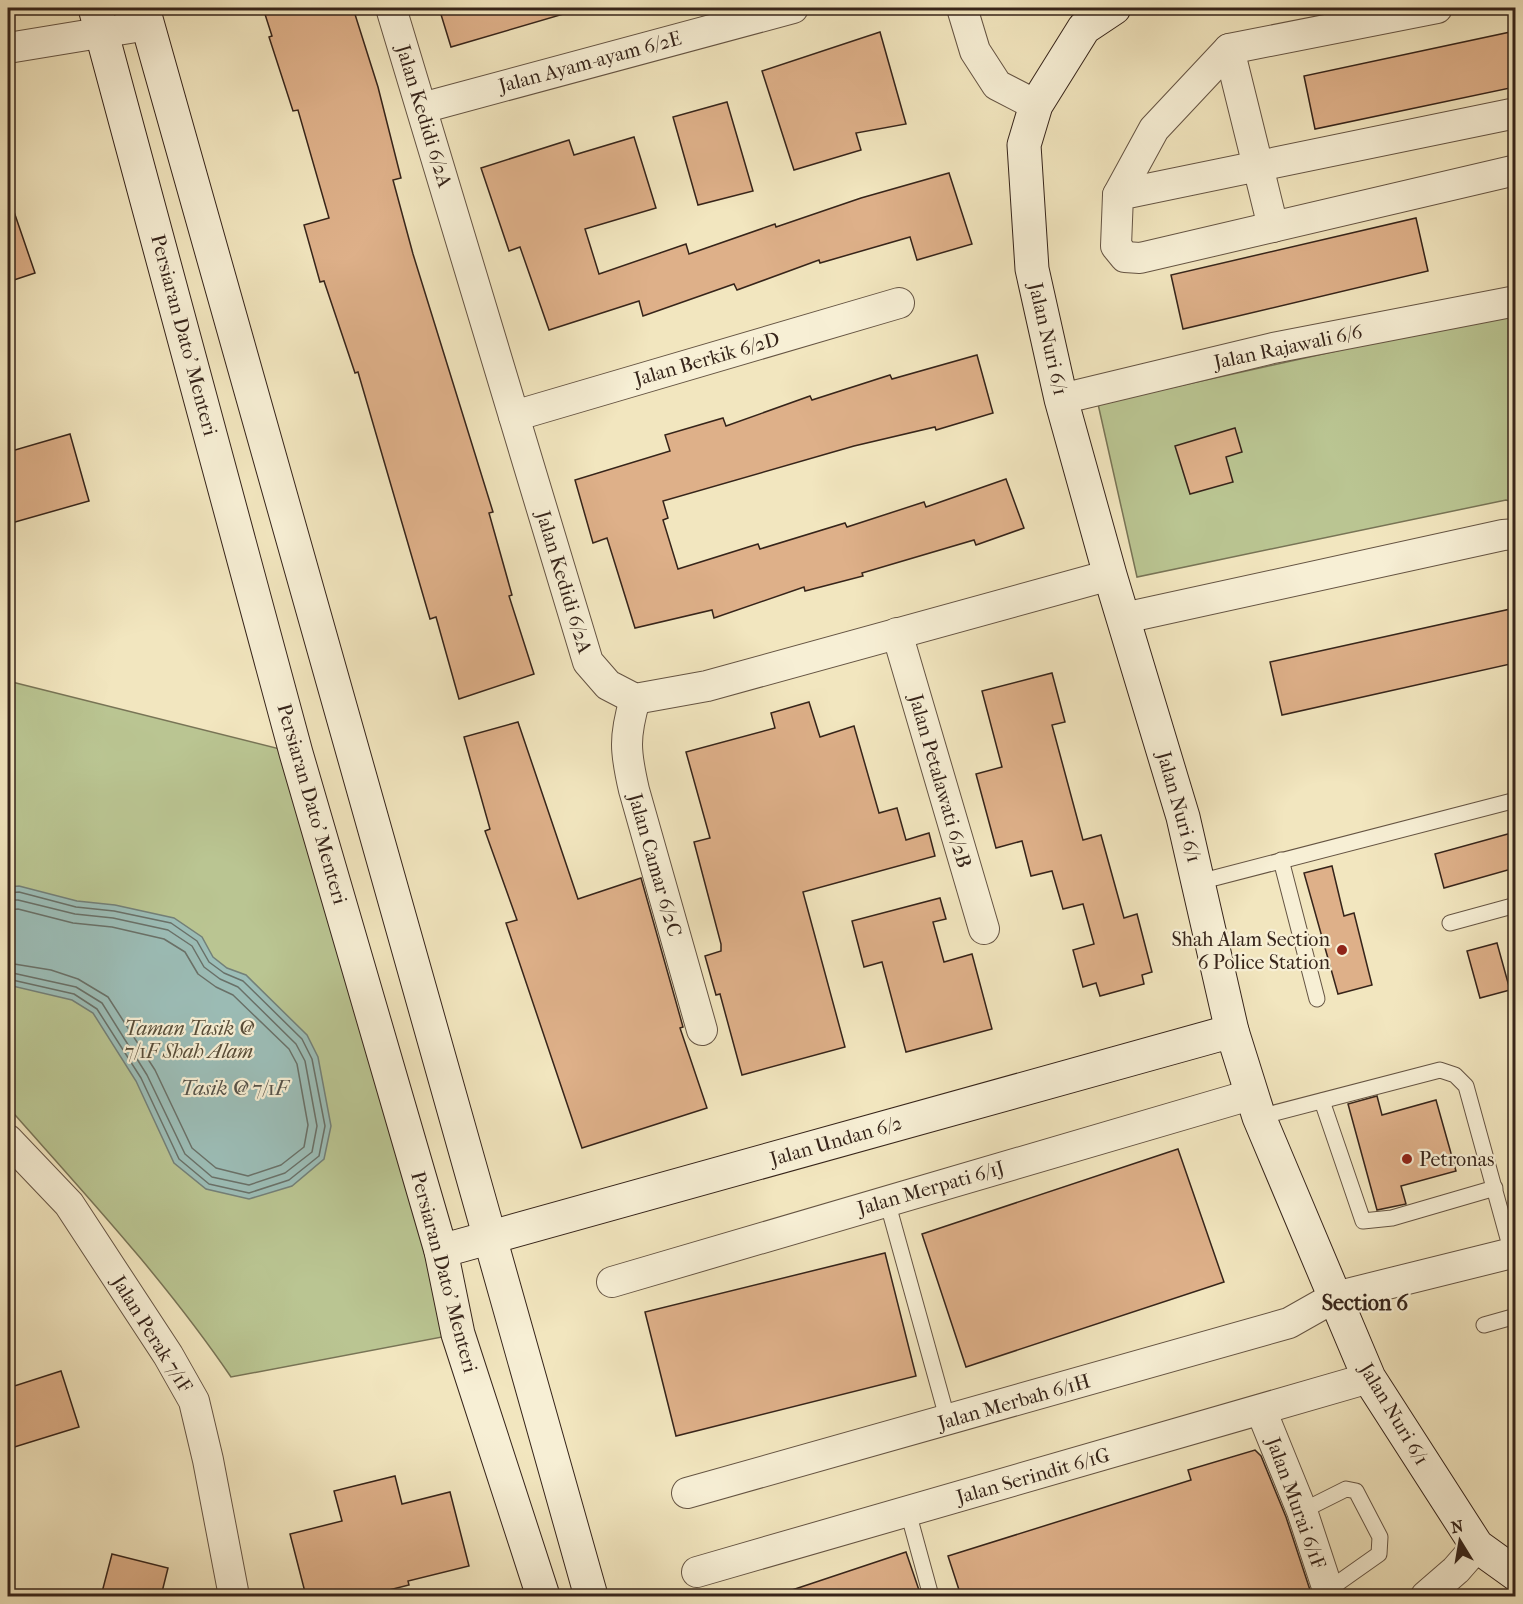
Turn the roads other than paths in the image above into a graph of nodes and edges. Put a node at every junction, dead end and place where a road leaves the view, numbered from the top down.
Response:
1 (391, 8) edge
2 (793, 8) edge
3 (962, 8) edge
4 (1114, 8) edge
5 (1437, 8) edge
6 (145, 16) edge
7 (99, 21) edge
8 (8, 48) edge
9 (1229, 49) junction
10 (1036, 105) junction
11 (422, 108) junction
12 (1515, 113) edge
13 (1258, 166) junction
14 (1515, 170) edge
15 (1118, 195) junction
16 (1273, 227) junction
17 (1515, 301) edge
18 (899, 303) dead end
19 (1061, 399) junction
20 (514, 416) junction
21 (1515, 534) edge
22 (1110, 575) junction
23 (1124, 618) junction
24 (897, 633) junction
25 (636, 699) junction
26 (1515, 800) edge
27 (1281, 860) junction
28 (1199, 882) junction
29 (1515, 905) edge
30 (1450, 923) dead end
31 (984, 929) dead end
32 (1317, 999) dead end
33 (702, 1030) dead end
34 (1232, 1031) junction
35 (1322, 1101) junction
36 (1254, 1106) junction
37 (8, 1140) edge
38 (1495, 1188) junction
39 (887, 1201) junction
40 (489, 1238) junction
41 (441, 1251) junction
42 (1514, 1252) edge
43 (612, 1282) dead end
44 (1335, 1297) junction
45 (1515, 1316) edge
46 (1484, 1325) dead end
47 (1369, 1378) junction
48 (1261, 1410) junction
49 (948, 1421) junction
50 (687, 1493) dead end
51 (1302, 1511) junction
52 (908, 1512) junction
53 (1477, 1546) junction
54 (697, 1572) dead end
55 (1515, 1574) edge
56 (1329, 1593) edge
57 (234, 1596) edge
58 (543, 1596) edge
59 (591, 1596) edge
60 (931, 1596) edge
61 (1426, 1596) edge

1 - 11 street, Jalan Kedidi 6/2A
2 - 11 street, Jalan Ayam-ayam 6/2E
3 - 10 street
4 - 10 main road, Jalan Nuri 6/1
5 - 9 street
6 - 7 street
6 - 40 main road
7 - 8 street
7 - 41 main road, Persiaran Dato' Menteri
9 - 13 street
9 - 15 street
10 - 19 main road, Jalan Nuri 6/1
11 - 20 street, Jalan Kedidi 6/2A
12 - 13 street
13 - 15 street
13 - 16 street
14 - 16 street
15 - 16 street
17 - 19 street, Jalan Rajawali 6/6
18 - 20 street, Jalan Berkik 6/2D
19 - 22 main road, Jalan Nuri 6/1
20 - 25 street, Jalan Kedidi 6/2A
21 - 23 street
22 - 23 main road, Jalan Nuri 6/1
22 - 24 street
23 - 28 main road, Jalan Nuri 6/1
24 - 25 street
24 - 31 street, Jalan Petalawati 6/2B
25 - 33 street, Jalan Camar 6/2C
26 - 27 lane
27 - 28 lane
27 - 32 lane
28 - 34 main road, Jalan Nuri 6/1
29 - 30 lane
34 - 36 main road, Jalan Nuri 6/1
34 - 40 main road, Jalan Undan 6/2
35 - 36 lane
35 - 38 lane
35 - 38 lane
36 - 39 street, Jalan Merpati 6/1J
36 - 44 main road, Jalan Nuri 6/1
37 - 57 street, Jalan Perak 7/1F
38 - 42 lane
39 - 43 street, Jalan Merpati 6/1J
39 - 49 lane
40 - 41 main road, Jalan Undan 6/2
40 - 59 main road
41 - 58 main road, Persiaran Dato' Menteri
42 - 44 street, Jalan Merbah 6/1H
44 - 47 main road, Jalan Nuri 6/1
44 - 49 street, Jalan Merbah 6/1H
45 - 46 lane
47 - 48 street, Jalan Serindit 6/1G
47 - 53 main road, Jalan Nuri 6/1
48 - 51 street, Jalan Murai 6/1F
48 - 52 street, Jalan Serindit 6/1G
49 - 50 street, Jalan Merbah 6/1H
51 - 56 street, Jalan Murai 6/1F
51 - 56 lane
52 - 54 street, Jalan Serindit 6/1G
52 - 60 lane
53 - 55 main road, Jalan Nuri 6/1
53 - 61 street

